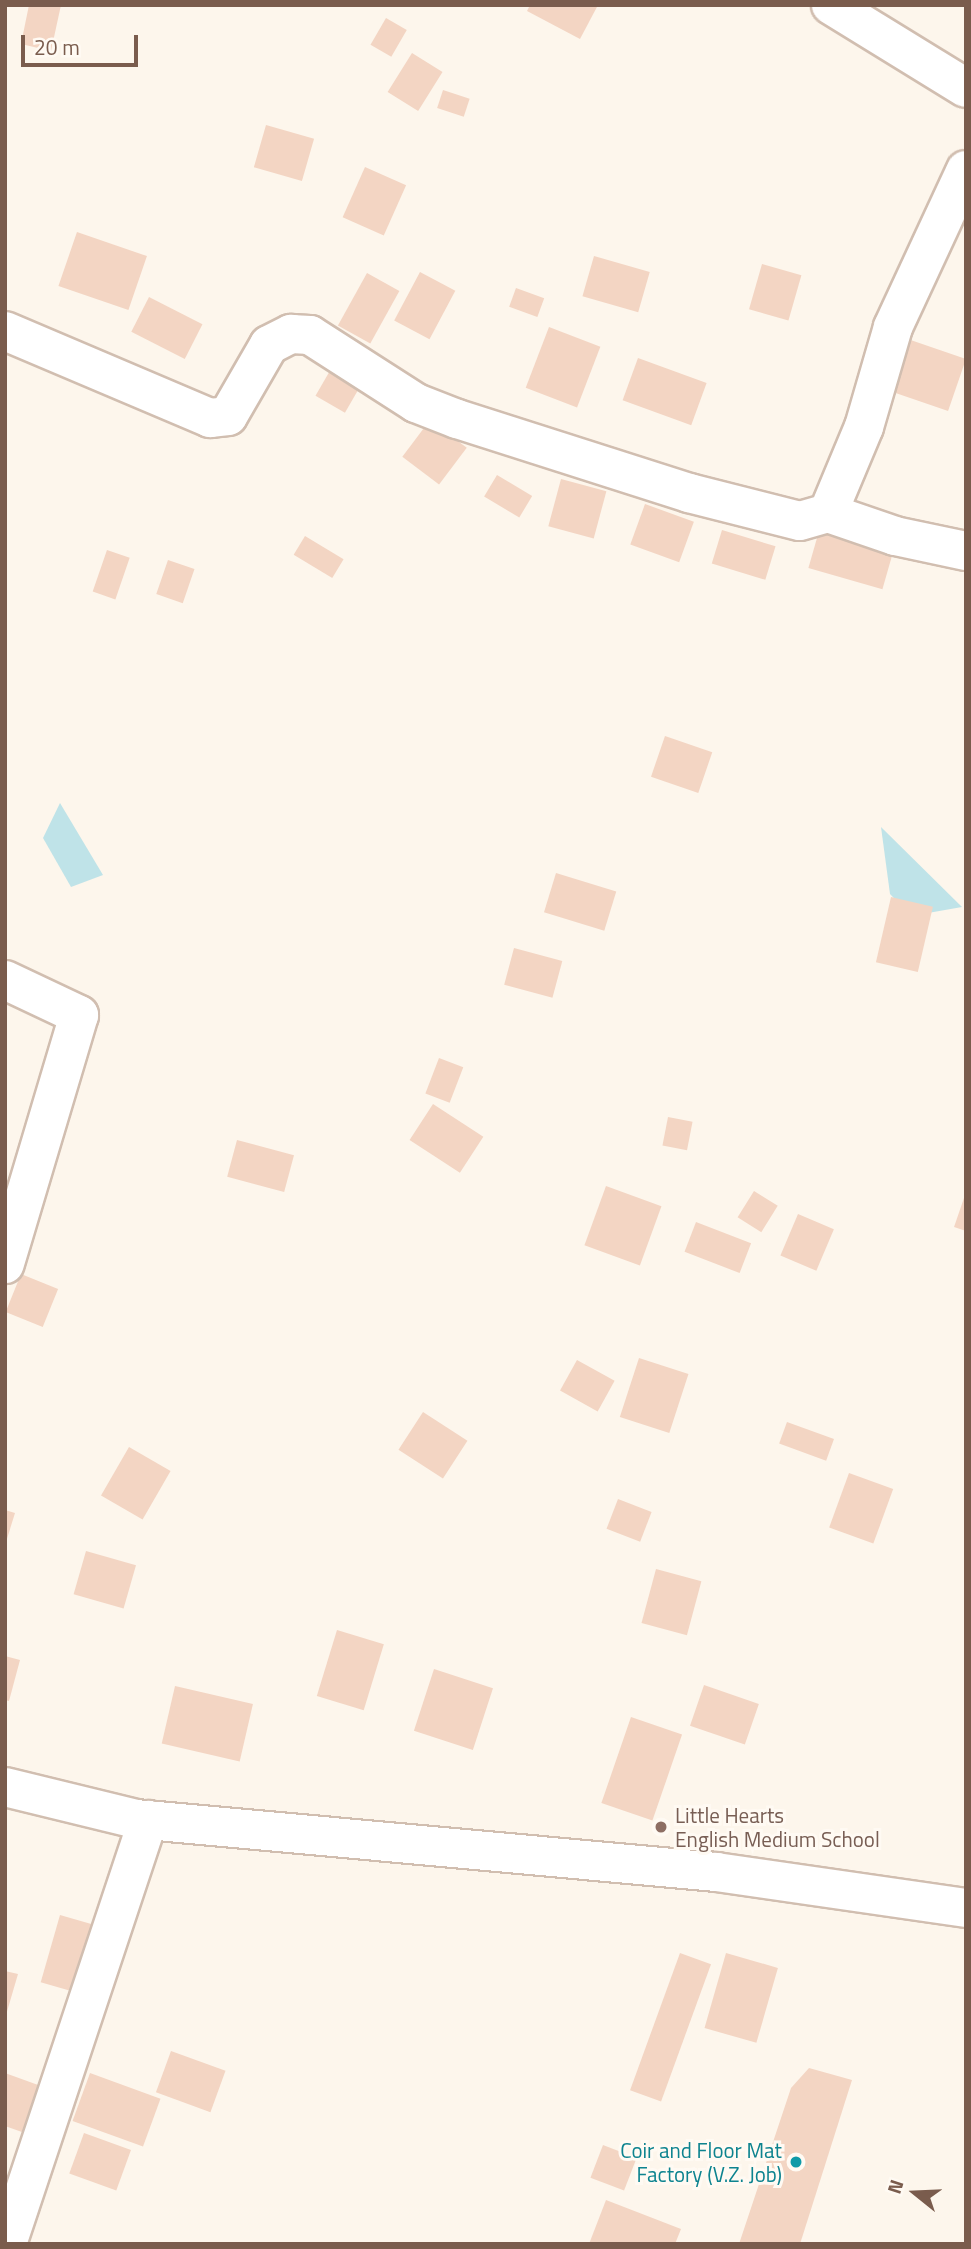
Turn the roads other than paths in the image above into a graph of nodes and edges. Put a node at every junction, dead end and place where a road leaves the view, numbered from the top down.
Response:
1 (831, 5) edge
2 (966, 88) edge
3 (966, 170) edge
4 (5, 331) edge
5 (828, 513) junction
6 (966, 551) edge
7 (5, 980) edge
8 (5, 1264) edge
9 (5, 1787) edge
10 (148, 1820) junction
11 (966, 1908) edge
12 (7, 2244) edge

1 - 2 street
3 - 5 street
4 - 5 street
5 - 6 street
7 - 8 street
9 - 10 street
10 - 11 street
10 - 12 street

